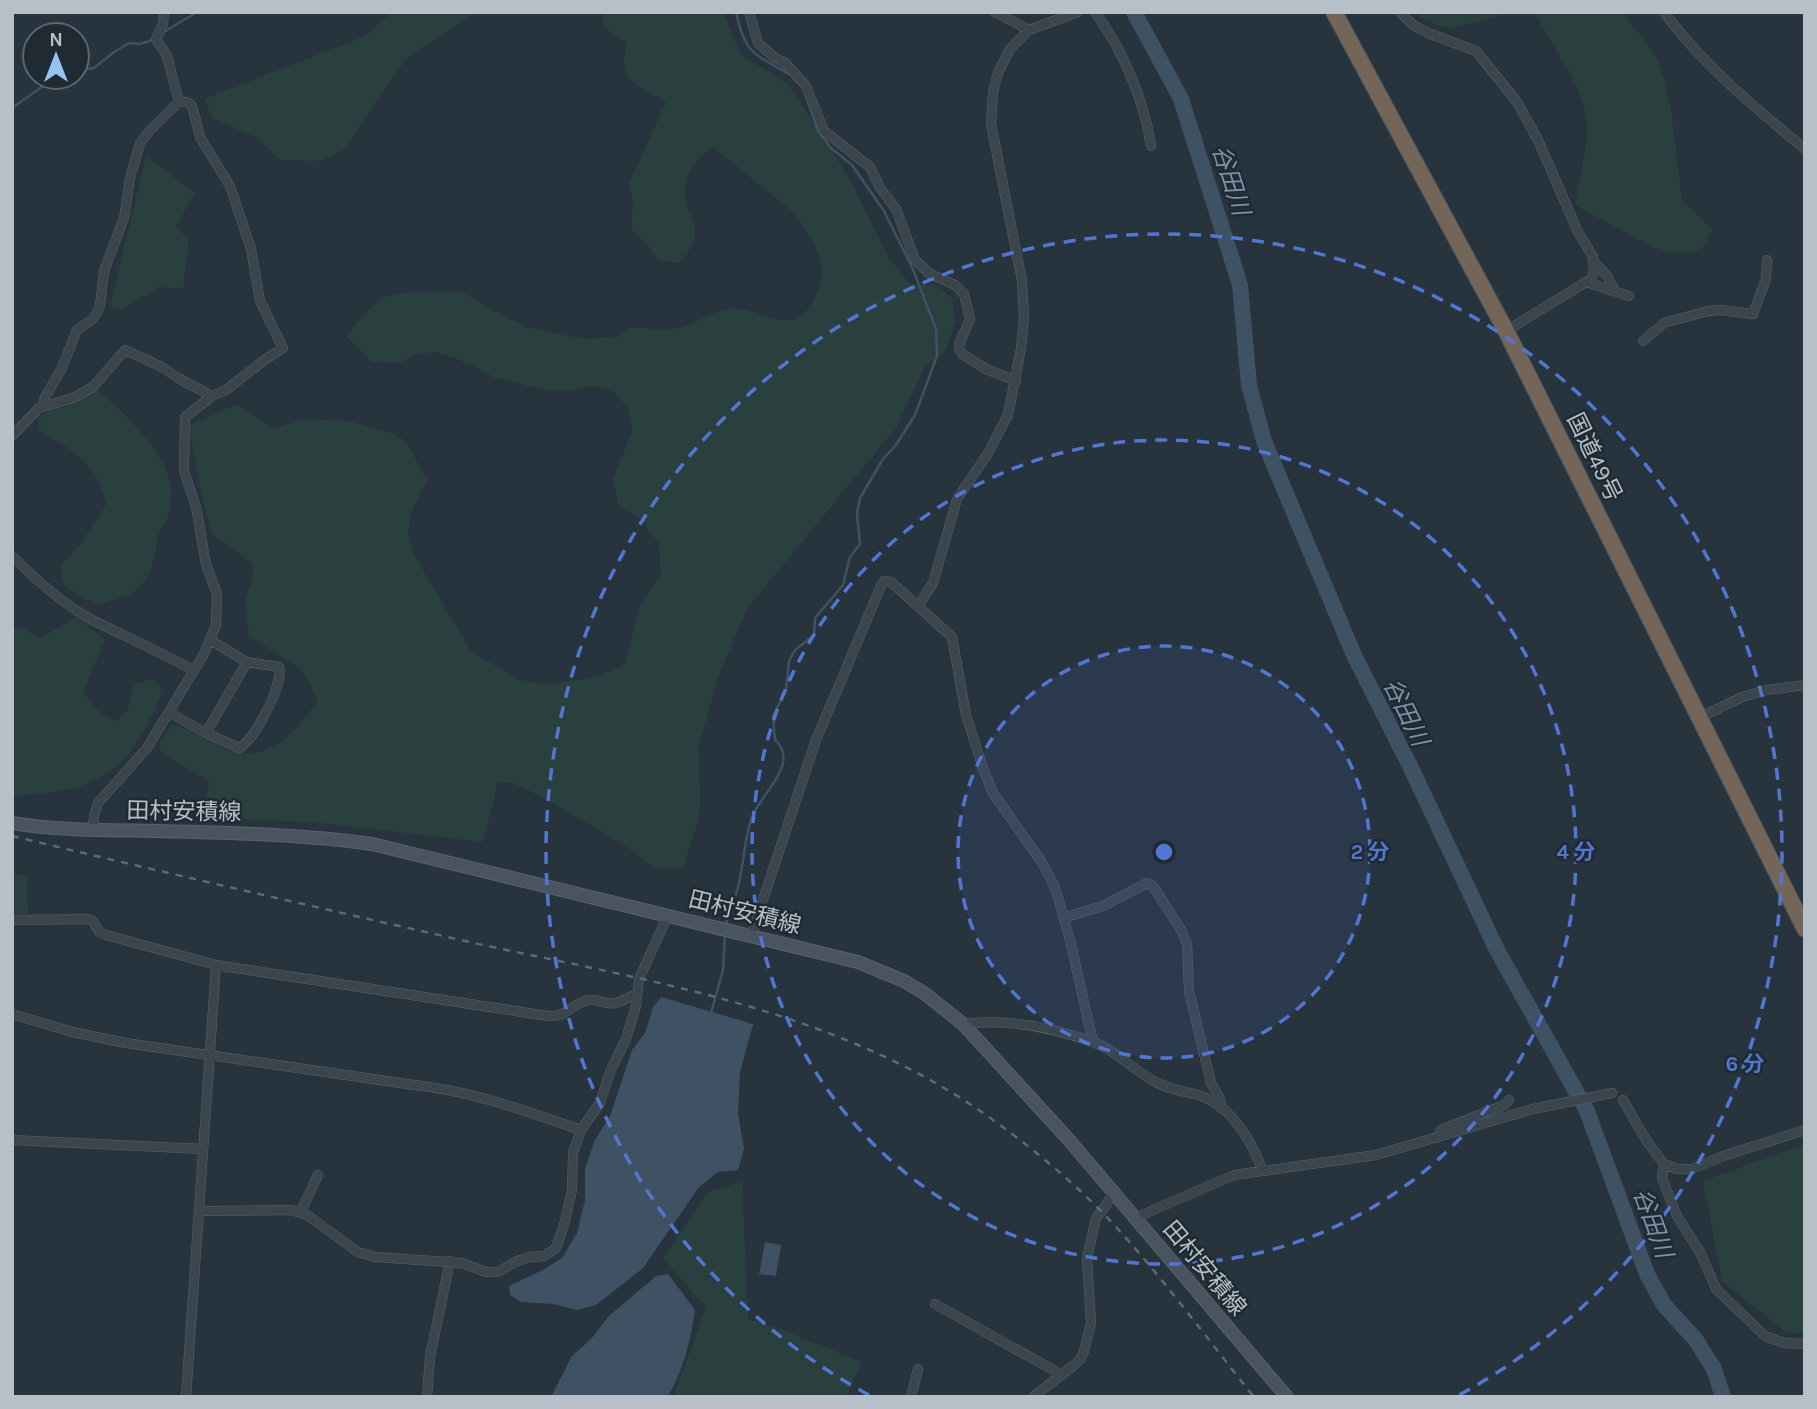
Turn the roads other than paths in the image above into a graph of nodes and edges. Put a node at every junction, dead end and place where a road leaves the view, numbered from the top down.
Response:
1 (164, 12) edge
2 (750, 12) edge
3 (995, 12) edge
4 (1078, 12) edge
5 (1095, 12) edge
6 (1334, 12) edge
7 (1400, 12) edge
8 (1667, 13) edge
9 (1029, 30) junction
10 (179, 102) junction
11 (1151, 146) dead end
12 (1805, 149) edge
13 (1767, 260) dead end
14 (1594, 262) junction
15 (1586, 282) junction
16 (1615, 291) junction
17 (1629, 296) dead end
18 (1506, 331) junction
19 (1643, 341) dead end
20 (1016, 381) junction
21 (212, 396) junction
22 (43, 406) junction
23 (12, 436) edge
24 (12, 556) edge
25 (919, 605) junction
26 (210, 640) junction
27 (247, 662) junction
28 (193, 670) junction
29 (1805, 685) edge
30 (169, 712) junction
31 (1699, 718) junction
32 (206, 733) junction
33 (12, 823) edge
34 (93, 830) junction
35 (668, 915) junction
36 (1063, 918) junction
37 (12, 920) edge
38 (1805, 929) edge
39 (751, 936) junction
40 (216, 965) junction
41 (636, 995) junction
42 (12, 1014) edge
43 (963, 1024) junction
44 (1093, 1042) junction
45 (210, 1055) junction
46 (1612, 1093) dead end
47 (1509, 1100) dead end
48 (1623, 1100) dead end
49 (1221, 1108) junction
50 (581, 1130) junction
51 (1805, 1130) edge
52 (1437, 1138) junction
53 (12, 1140) edge
54 (203, 1149) junction
55 (1664, 1164) junction
56 (1263, 1171) junction
57 (318, 1175) dead end
58 (1113, 1192) junction
59 (201, 1211) junction
60 (300, 1213) junction
61 (1135, 1218) junction
62 (450, 1261) junction
63 (935, 1304) dead end
64 (1805, 1344) edge
65 (918, 1369) dead end
66 (1062, 1374) junction
67 (186, 1397) edge
68 (426, 1397) edge
69 (911, 1397) edge
70 (1032, 1397) edge
71 (1287, 1397) edge

1 - 10 street
2 - 20 street
3 - 9 street
4 - 9 street
5 - 11 street
6 - 18 highway, 国道49号
7 - 14 street
8 - 12 street
9 - 20 street
10 - 21 street
10 - 22 street
13 - 19 street
14 - 15 street
14 - 16 street
15 - 16 street
15 - 18 street
16 - 17 street
18 - 31 highway, 国道49号
20 - 25 street
21 - 22 street
21 - 26 street
22 - 23 street
24 - 28 street
25 - 36 street
25 - 39 street
26 - 27 street
26 - 28 street
27 - 32 street
27 - 32 street
28 - 30 street
29 - 31 street
30 - 32 street
30 - 34 street
31 - 38 highway, 国道49号
33 - 34 main road, 田村安積線
34 - 35 main road, 田村安積線
35 - 39 main road, 田村安積線
35 - 41 street
36 - 44 street
36 - 49 street
37 - 40 street
39 - 43 main road, 田村安積線
40 - 41 street
40 - 45 street
41 - 50 street
42 - 45 street
43 - 44 street
43 - 58 main road, 田村安積線
44 - 49 street
45 - 50 street
45 - 54 street
46 - 52 street
47 - 52 street
48 - 55 street
49 - 56 street
50 - 62 street
51 - 55 street
52 - 56 street
53 - 54 street
54 - 59 street
55 - 64 street
56 - 61 street
57 - 60 street
58 - 61 main road, 田村安積線
58 - 66 street
59 - 60 street
59 - 67 street
60 - 62 street
61 - 71 main road, 田村安積線
62 - 68 street
63 - 66 street
65 - 69 street
66 - 70 street

